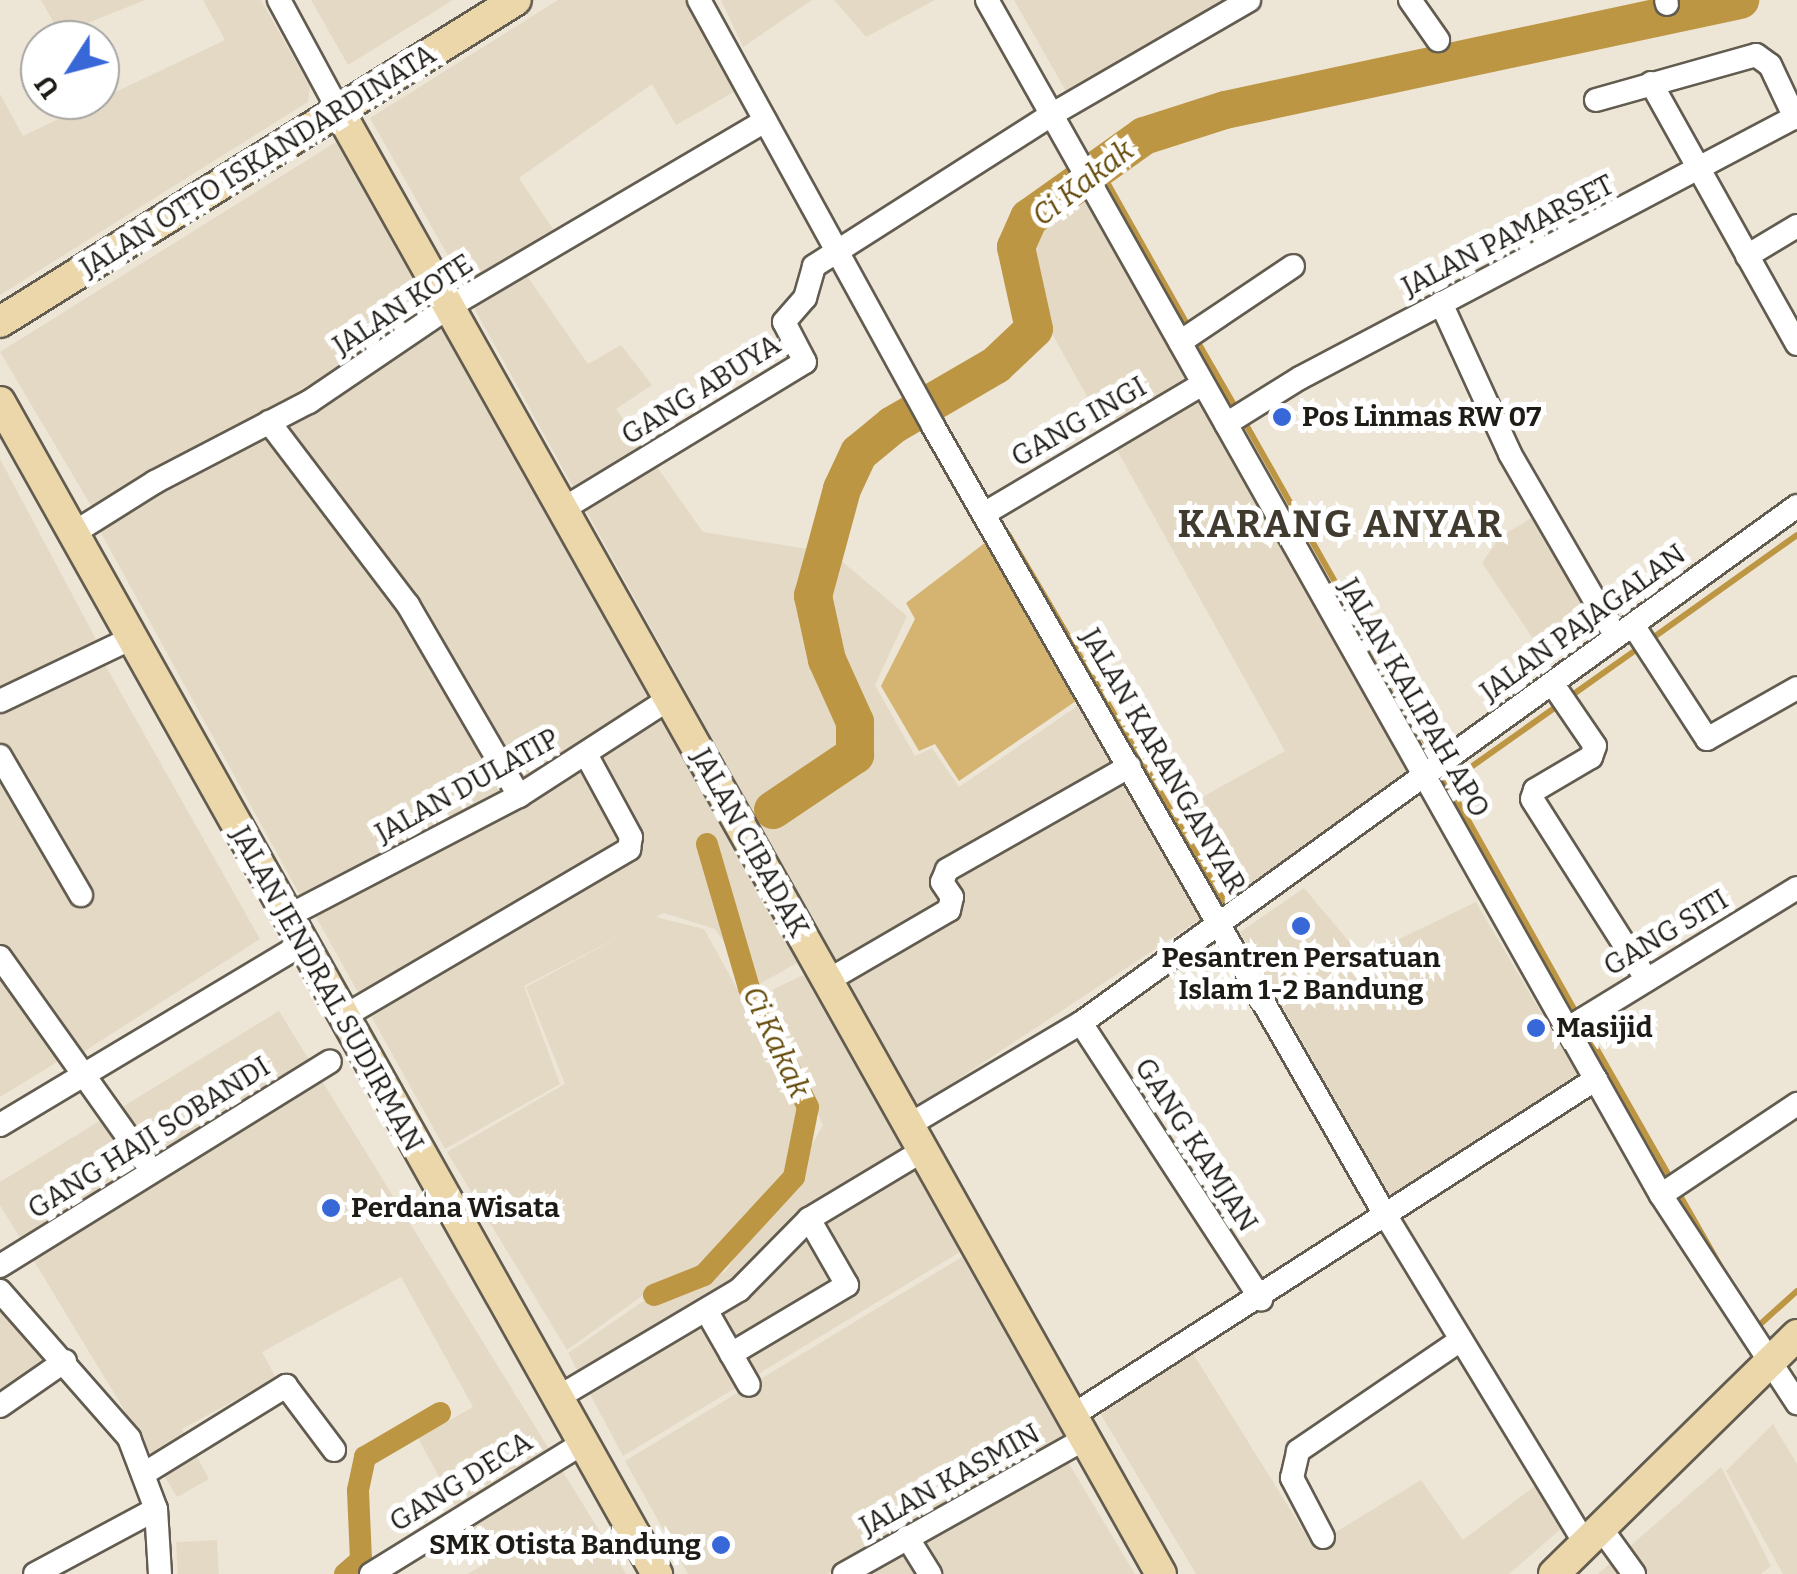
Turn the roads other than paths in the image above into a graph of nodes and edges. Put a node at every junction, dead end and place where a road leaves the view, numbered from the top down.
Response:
1 (278, 0) edge
2 (516, 0) edge
3 (699, 0) edge
4 (987, 0) edge
5 (1249, 0) edge
6 (1410, 0) edge
7 (1438, 40) dead end
8 (1651, 83) junction
9 (1596, 100) dead end
10 (339, 111) junction
11 (1051, 114) junction
12 (1796, 117) edge
13 (765, 121) junction
14 (1699, 172) junction
15 (1797, 226) edge
16 (836, 252) junction
17 (1746, 256) junction
18 (1293, 266) dead end
19 (1441, 303) junction
20 (449, 307) junction
21 (0, 322) edge
22 (1192, 337) junction
23 (1797, 344) edge
24 (1203, 384) junction
25 (0, 402) edge
26 (1237, 418) junction
27 (269, 422) junction
28 (1797, 506) edge
29 (563, 509) junction
30 (987, 512) junction
31 (72, 534) junction
32 (1624, 631) junction
33 (130, 640) junction
34 (1552, 683) junction
35 (1797, 688) edge
36 (670, 699) junction
37 (0, 701) edge
38 (586, 754) junction
39 (0, 756) edge
40 (1130, 766) junction
41 (1421, 774) junction
42 (519, 796) junction
43 (1797, 888) edge
44 (81, 895) dead end
45 (288, 916) junction
46 (1221, 923) junction
47 (302, 944) junction
48 (0, 957) edge
49 (1647, 980) junction
50 (828, 981) junction
51 (343, 1017) junction
52 (1081, 1023) junction
53 (1567, 1028) junction
54 (330, 1061) dead end
55 (80, 1076) junction
56 (1596, 1079) junction
57 (1797, 1104) edge
58 (0, 1126) edge
59 (916, 1138) junction
60 (152, 1171) junction
61 (1662, 1194) junction
62 (1383, 1210) junction
63 (809, 1219) junction
64 (0, 1266) edge
65 (0, 1291) edge
66 (1261, 1299) junction
67 (706, 1310) junction
68 (1797, 1335) edge
69 (1461, 1340) junction
70 (731, 1354) junction
71 (64, 1361) junction
72 (1770, 1366) junction
73 (749, 1385) dead end
74 (557, 1398) junction
75 (1797, 1403) edge
76 (0, 1406) edge
77 (1078, 1428) junction
78 (583, 1442) junction
79 (334, 1450) dead end
80 (145, 1473) junction
81 (156, 1509) junction
82 (1324, 1536) dead end
83 (907, 1537) junction
84 (1595, 1538) junction
85 (35, 1574) edge
86 (160, 1574) edge
87 (372, 1574) edge
88 (656, 1574) edge
89 (844, 1574) edge
90 (930, 1574) edge
91 (1161, 1574) edge
92 (1554, 1574) edge
93 (1634, 1574) edge

1 - 10 street
2 - 10 main road, JALAN OTTO ISKANDARDINATA
3 - 13 street, JALAN KARANGANYAR
4 - 11 street, JALAN KALIPAH APO
5 - 11 street
6 - 7 street
8 - 9 street
8 - 12 street
8 - 14 street
10 - 20 main road, JALAN CIBADAK
10 - 21 main road, JALAN OTTO ISKANDARDINATA
11 - 16 street
11 - 22 street, JALAN KALIPAH APO
12 - 14 street, JALAN PAMARSET
13 - 16 street, JALAN KARANGANYAR
13 - 20 street, JALAN KOTE
14 - 17 street
14 - 19 street, JALAN PAMARSET
15 - 17 street
16 - 29 street, GANG ABUYA
16 - 30 street, JALAN KARANGANYAR
17 - 23 street
18 - 22 street
19 - 26 street, JALAN PAMARSET
19 - 32 street
20 - 27 street, JALAN KOTE
20 - 29 main road, JALAN CIBADAK
22 - 24 street, JALAN KALIPAH APO
24 - 26 street, JALAN KALIPAH APO
24 - 30 street, GANG INGI
25 - 31 main road, JALAN JENDRAL SUDIRMAN
26 - 41 street, JALAN KALIPAH APO
27 - 31 street, JALAN KOTE
27 - 42 street
28 - 32 street, JALAN PAJAGALAN
29 - 36 main road, JALAN CIBADAK
30 - 40 street, JALAN KARANGANYAR
31 - 33 main road, JALAN JENDRAL SUDIRMAN
32 - 34 street, JALAN PAJAGALAN
32 - 35 street
33 - 37 street
33 - 45 main road, JALAN JENDRAL SUDIRMAN
34 - 41 street, JALAN PAJAGALAN
34 - 49 street
36 - 38 street, JALAN DULATIP
36 - 50 main road, JALAN CIBADAK
38 - 42 street, JALAN DULATIP
38 - 51 street
39 - 44 street
40 - 46 street, JALAN KARANGANYAR
40 - 50 street
41 - 46 street, JALAN PAJAGALAN
41 - 53 street, JALAN KALIPAH APO
42 - 45 street, JALAN DULATIP
43 - 49 street, GANG SITI
45 - 47 main road, JALAN JENDRAL SUDIRMAN
46 - 52 street, JALAN PAJAGALAN
46 - 62 street, JALAN KARANGANYAR
47 - 51 main road, JALAN JENDRAL SUDIRMAN
47 - 55 street
48 - 55 street
49 - 53 street, GANG SITI
50 - 59 main road, JALAN CIBADAK
51 - 74 main road, JALAN JENDRAL SUDIRMAN
52 - 59 street, JALAN PAJAGALAN
52 - 66 street, GANG KAMJAN
53 - 56 street, JALAN KALIPAH APO
54 - 60 street, GANG HAJI SOBANDI
55 - 58 street
55 - 60 street
56 - 61 street, JALAN KALIPAH APO
56 - 62 street
57 - 61 street
59 - 63 street, JALAN PAJAGALAN
59 - 77 main road, JALAN CIBADAK
60 - 64 street, GANG HAJI SOBANDI
61 - 72 street, JALAN KALIPAH APO
62 - 66 street, JALAN KASMIN
62 - 69 street, JALAN KARANGANYAR
63 - 67 street, JALAN PAJAGALAN
63 - 70 street
65 - 71 street
66 - 77 street, JALAN KASMIN
67 - 70 street
67 - 74 street, JALAN PAJAGALAN
68 - 72 main road
69 - 82 street
69 - 84 street, JALAN KARANGANYAR
70 - 73 street
71 - 76 street
71 - 80 street
72 - 75 street, JALAN KALIPAH APO
72 - 84 main road
74 - 78 main road, JALAN JENDRAL SUDIRMAN
77 - 83 street, JALAN KASMIN
77 - 91 main road, JALAN CIBADAK
78 - 87 street, GANG DECA
78 - 88 main road, JALAN JENDRAL SUDIRMAN
79 - 80 street
80 - 81 street
81 - 85 street
81 - 86 street
83 - 89 street, JALAN KASMIN
83 - 90 street
84 - 92 main road
84 - 93 street, JALAN KARANGANYAR

